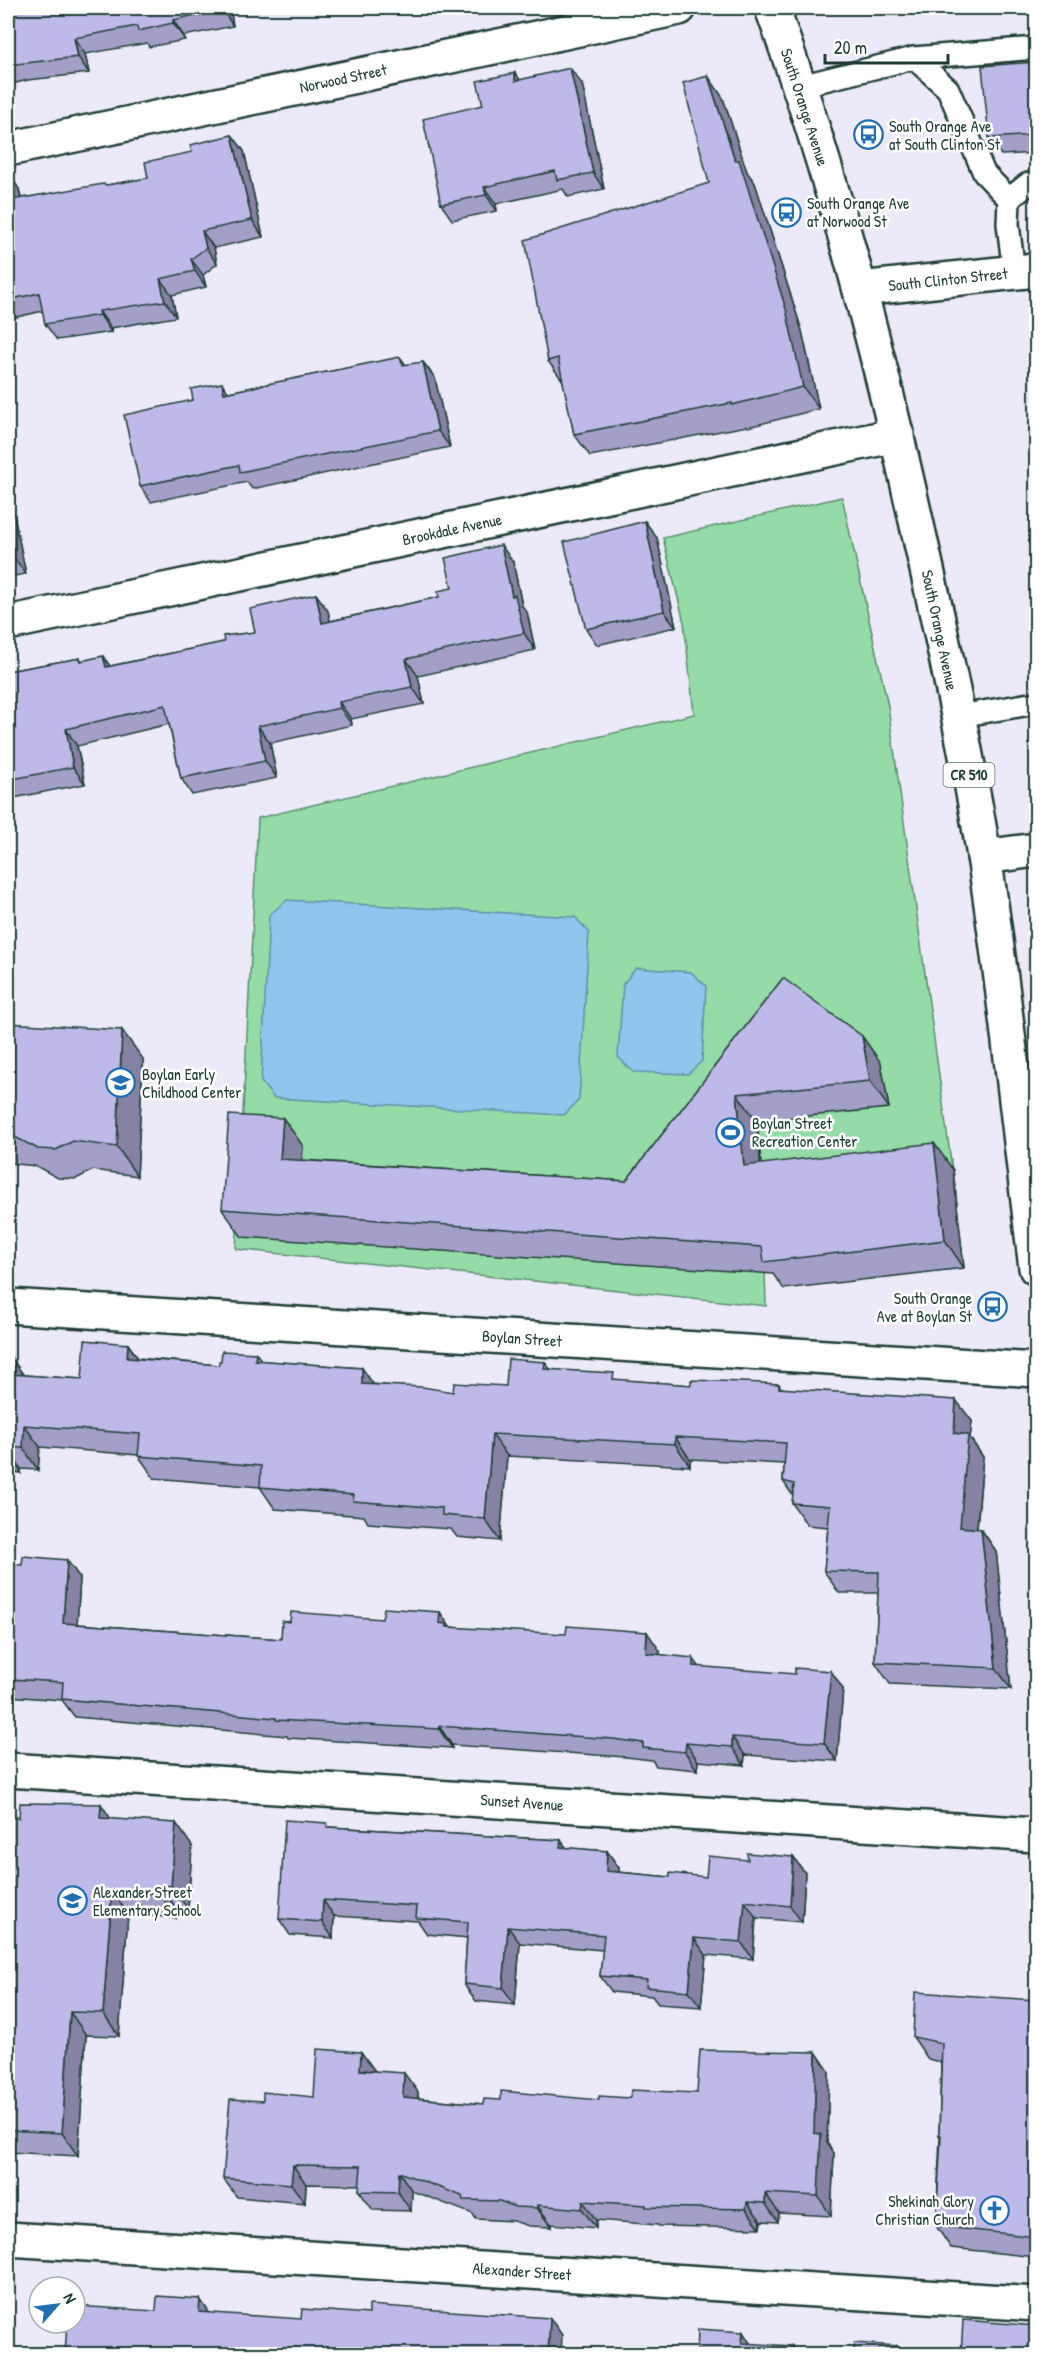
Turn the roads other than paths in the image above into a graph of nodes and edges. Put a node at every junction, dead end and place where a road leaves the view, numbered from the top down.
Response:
1 (678, 8) edge
2 (772, 8) edge
3 (1036, 48) edge
4 (914, 58) junction
5 (800, 86) junction
6 (8, 149) edge
7 (1036, 182) edge
8 (1009, 199) junction
9 (1025, 271) edge
10 (860, 289) junction
11 (897, 435) junction
12 (8, 623) edge
13 (1036, 703) edge
14 (959, 716) junction
15 (1036, 850) edge
16 (984, 857) junction
17 (1036, 1268) edge
18 (8, 1306) edge
19 (1036, 1370) edge
20 (8, 1770) edge
21 (1036, 1835) edge
22 (8, 2239) edge
23 (1036, 2304) edge

1 - 6 street, Norwood Street
2 - 5 street, South Orange Avenue / CR 510
3 - 4 lane
4 - 5 lane
4 - 8 lane
5 - 10 street, South Orange Avenue / CR 510
7 - 8 lane
8 - 9 lane
9 - 10 street, South Clinton Street
10 - 11 street, South Orange Avenue / CR 510
11 - 12 street, Brookdale Avenue
11 - 14 street, South Orange Avenue / CR 510
13 - 14 lane
14 - 16 street, South Orange Avenue / CR 510
15 - 16 street
16 - 17 street, South Orange Avenue / CR 510
18 - 19 street, Boylan Street
20 - 21 street, Sunset Avenue
22 - 23 street, Alexander Street

